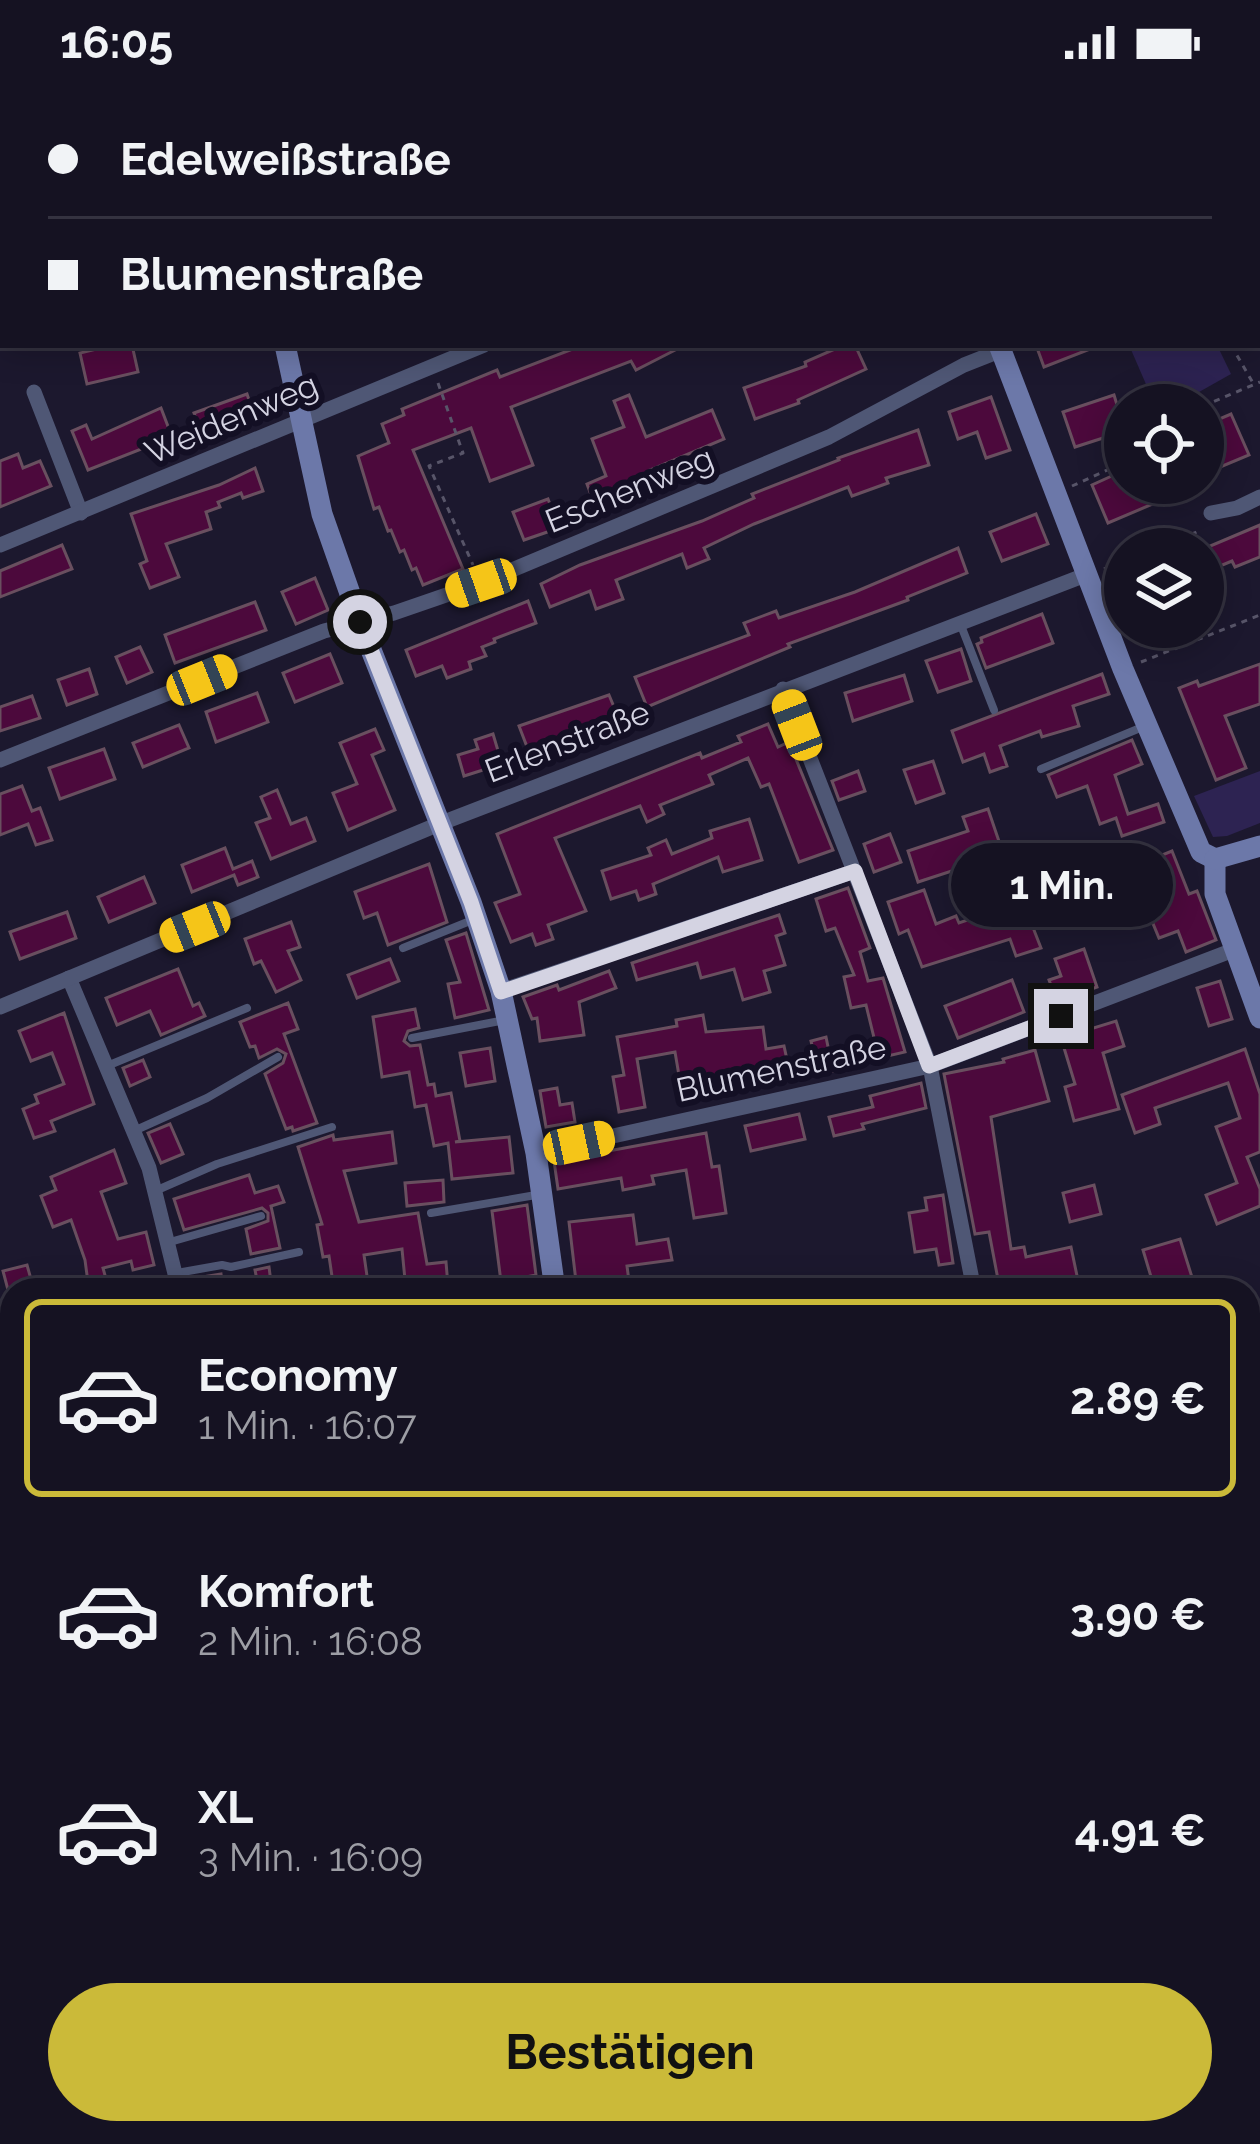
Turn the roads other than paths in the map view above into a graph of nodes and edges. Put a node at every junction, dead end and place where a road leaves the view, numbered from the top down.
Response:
1 (286, 348) edge
2 (477, 348) edge
3 (1000, 348) edge
4 (34, 392) dead end
5 (299, 423) junction
6 (1260, 497) edge
7 (81, 513) junction
8 (1211, 513) road end
9 (0, 545) edge
10 (1088, 574) junction
11 (360, 622) junction
12 (959, 622) junction
13 (783, 688) junction
14 (994, 710) dead end
15 (1146, 726) junction
16 (0, 760) edge
17 (1041, 769) dead end
18 (439, 824) junction
19 (1260, 846) edge
20 (1215, 859) junction
21 (855, 871) junction
22 (477, 918) junction
23 (403, 948) dead end
24 (1236, 949) junction
25 (69, 978) junction
26 (501, 992) junction
27 (0, 1007) edge
28 (247, 1008) dead end
29 (1260, 1018) edge
30 (507, 1020) junction
31 (412, 1038) dead end
32 (278, 1057) dead end
33 (929, 1066) junction
34 (106, 1067) junction
35 (332, 1127) dead end
36 (133, 1131) junction
37 (536, 1153) junction
38 (155, 1191) junction
39 (542, 1194) junction
40 (431, 1213) dead end
41 (261, 1216) dead end
42 (169, 1243) junction
43 (299, 1252) dead end
44 (177, 1278) edge
45 (186, 1278) edge
46 (554, 1278) edge
47 (972, 1278) edge

1 - 5 street
2 - 5 street, Weidenweg
3 - 10 street
3 - 11 street, Eschenweg
4 - 7 street
5 - 7 street, Weidenweg
5 - 11 street
6 - 8 street
7 - 9 street, Weidenweg
10 - 12 street, Erlenstraße
10 - 15 street
11 - 16 street, Eschenweg
11 - 18 street
12 - 13 street, Erlenstraße
12 - 14 lane
13 - 18 street, Erlenstraße
13 - 21 street
15 - 17 lane
15 - 20 street
18 - 22 street
18 - 25 street, Erlenstraße
19 - 20 street
20 - 24 street
21 - 26 street
21 - 33 street
22 - 23 lane
22 - 26 street
24 - 29 street
24 - 33 street, Blumenstraße
25 - 27 street, Erlenstraße
25 - 34 street
26 - 30 street
28 - 34 lane
30 - 31 lane
30 - 37 street
32 - 36 lane
33 - 37 street, Blumenstraße
33 - 47 street
34 - 36 street
35 - 38 lane
36 - 38 street
37 - 39 street
38 - 42 street
39 - 40 lane
39 - 46 street
41 - 42 lane
42 - 44 street
43 - 45 lane

